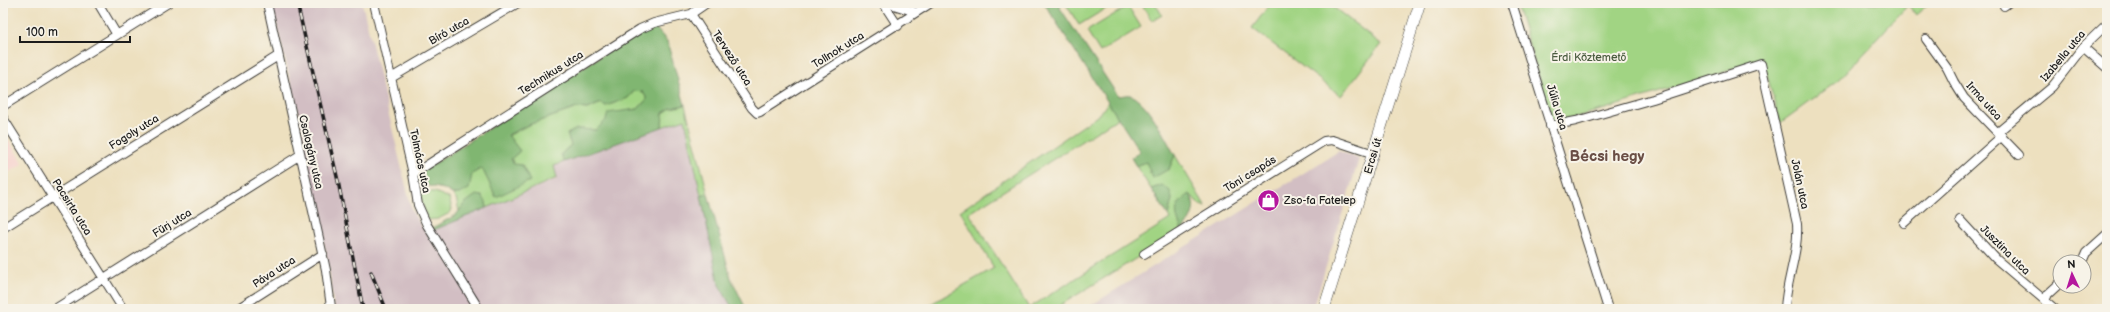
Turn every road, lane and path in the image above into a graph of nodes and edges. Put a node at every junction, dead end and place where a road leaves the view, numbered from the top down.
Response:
1 (98, 3) edge
2 (168, 3) edge
3 (267, 3) edge
4 (374, 3) edge
5 (518, 3) edge
6 (707, 3) edge
7 (883, 3) edge
8 (887, 3) edge
9 (931, 3) edge
10 (1420, 3) edge
11 (1512, 3) edge
12 (916, 12) junction
13 (691, 14) junction
14 (2107, 24) edge
15 (898, 26) junction
16 (117, 35) junction
17 (1926, 39) dead end
18 (2082, 47) junction
19 (278, 56) junction
20 (2107, 68) edge
21 (391, 78) junction
22 (3, 106) edge
23 (757, 113) joint
24 (3, 118) edge
25 (1550, 126) junction
26 (2000, 134) junction
27 (1374, 154) junction
28 (300, 155) junction
29 (2019, 155) dead end
30 (413, 174) junction
31 (53, 197) junction
32 (1960, 220) dead end
33 (1904, 223) dead end
34 (3, 228) edge
35 (2107, 234) edge
36 (323, 254) junction
37 (1144, 254) dead end
38 (2086, 254) edge
39 (104, 278) junction
40 (2052, 290) edge
41 (2045, 301) junction
42 (331, 307) dead end
43 (55, 309) edge
44 (123, 309) edge
45 (237, 309) edge
46 (479, 309) edge
47 (1324, 309) edge
48 (1608, 309) edge
49 (1785, 309) edge
50 (2055, 309) edge

1 - 16 street
2 - 16 street
3 - 19 street, Csalogány utca
4 - 21 street, Tolmács utca
5 - 21 street, Bíró utca
6 - 13 street, Technikus utca
7 - 15 street
8 - 12 street
9 - 12 street, Tollnok utca
10 - 27 main road, Ercsi út
11 - 25 street, Júlia utca
12 - 15 street, Tollnok utca
13 - 23 street, Tervező utca
13 - 30 street, Technikus utca
14 - 18 street, Izabella utca
15 - 23 street, Tollnok utca
16 - 22 street
17 - 26 street, Irma utca
18 - 20 street
18 - 26 street, Izabella utca
19 - 28 street, Csalogány utca
19 - 31 street, Fogoly utca
21 - 30 street, Tolmács utca
24 - 31 street, Pacsirta utca
25 - 48 street, Júlia utca
25 - 49 street, Jolán utca
26 - 29 street, Irma utca
26 - 33 street, Izabella utca
27 - 37 street, Tóni csapás
27 - 47 main road, Ercsi út
28 - 36 street, Csalogány utca
28 - 39 street, Fürj utca
30 - 46 street, Tolmács utca
31 - 34 street, Fogoly utca
31 - 39 street, Pacsirta utca
32 - 41 street, Jusztina utca
35 - 38 street
36 - 42 street, Csalogány utca
36 - 45 street, Páva utca
39 - 43 street, Fürj utca
39 - 44 street, Pacsirta utca
40 - 41 street
41 - 50 street, Jusztina utca

